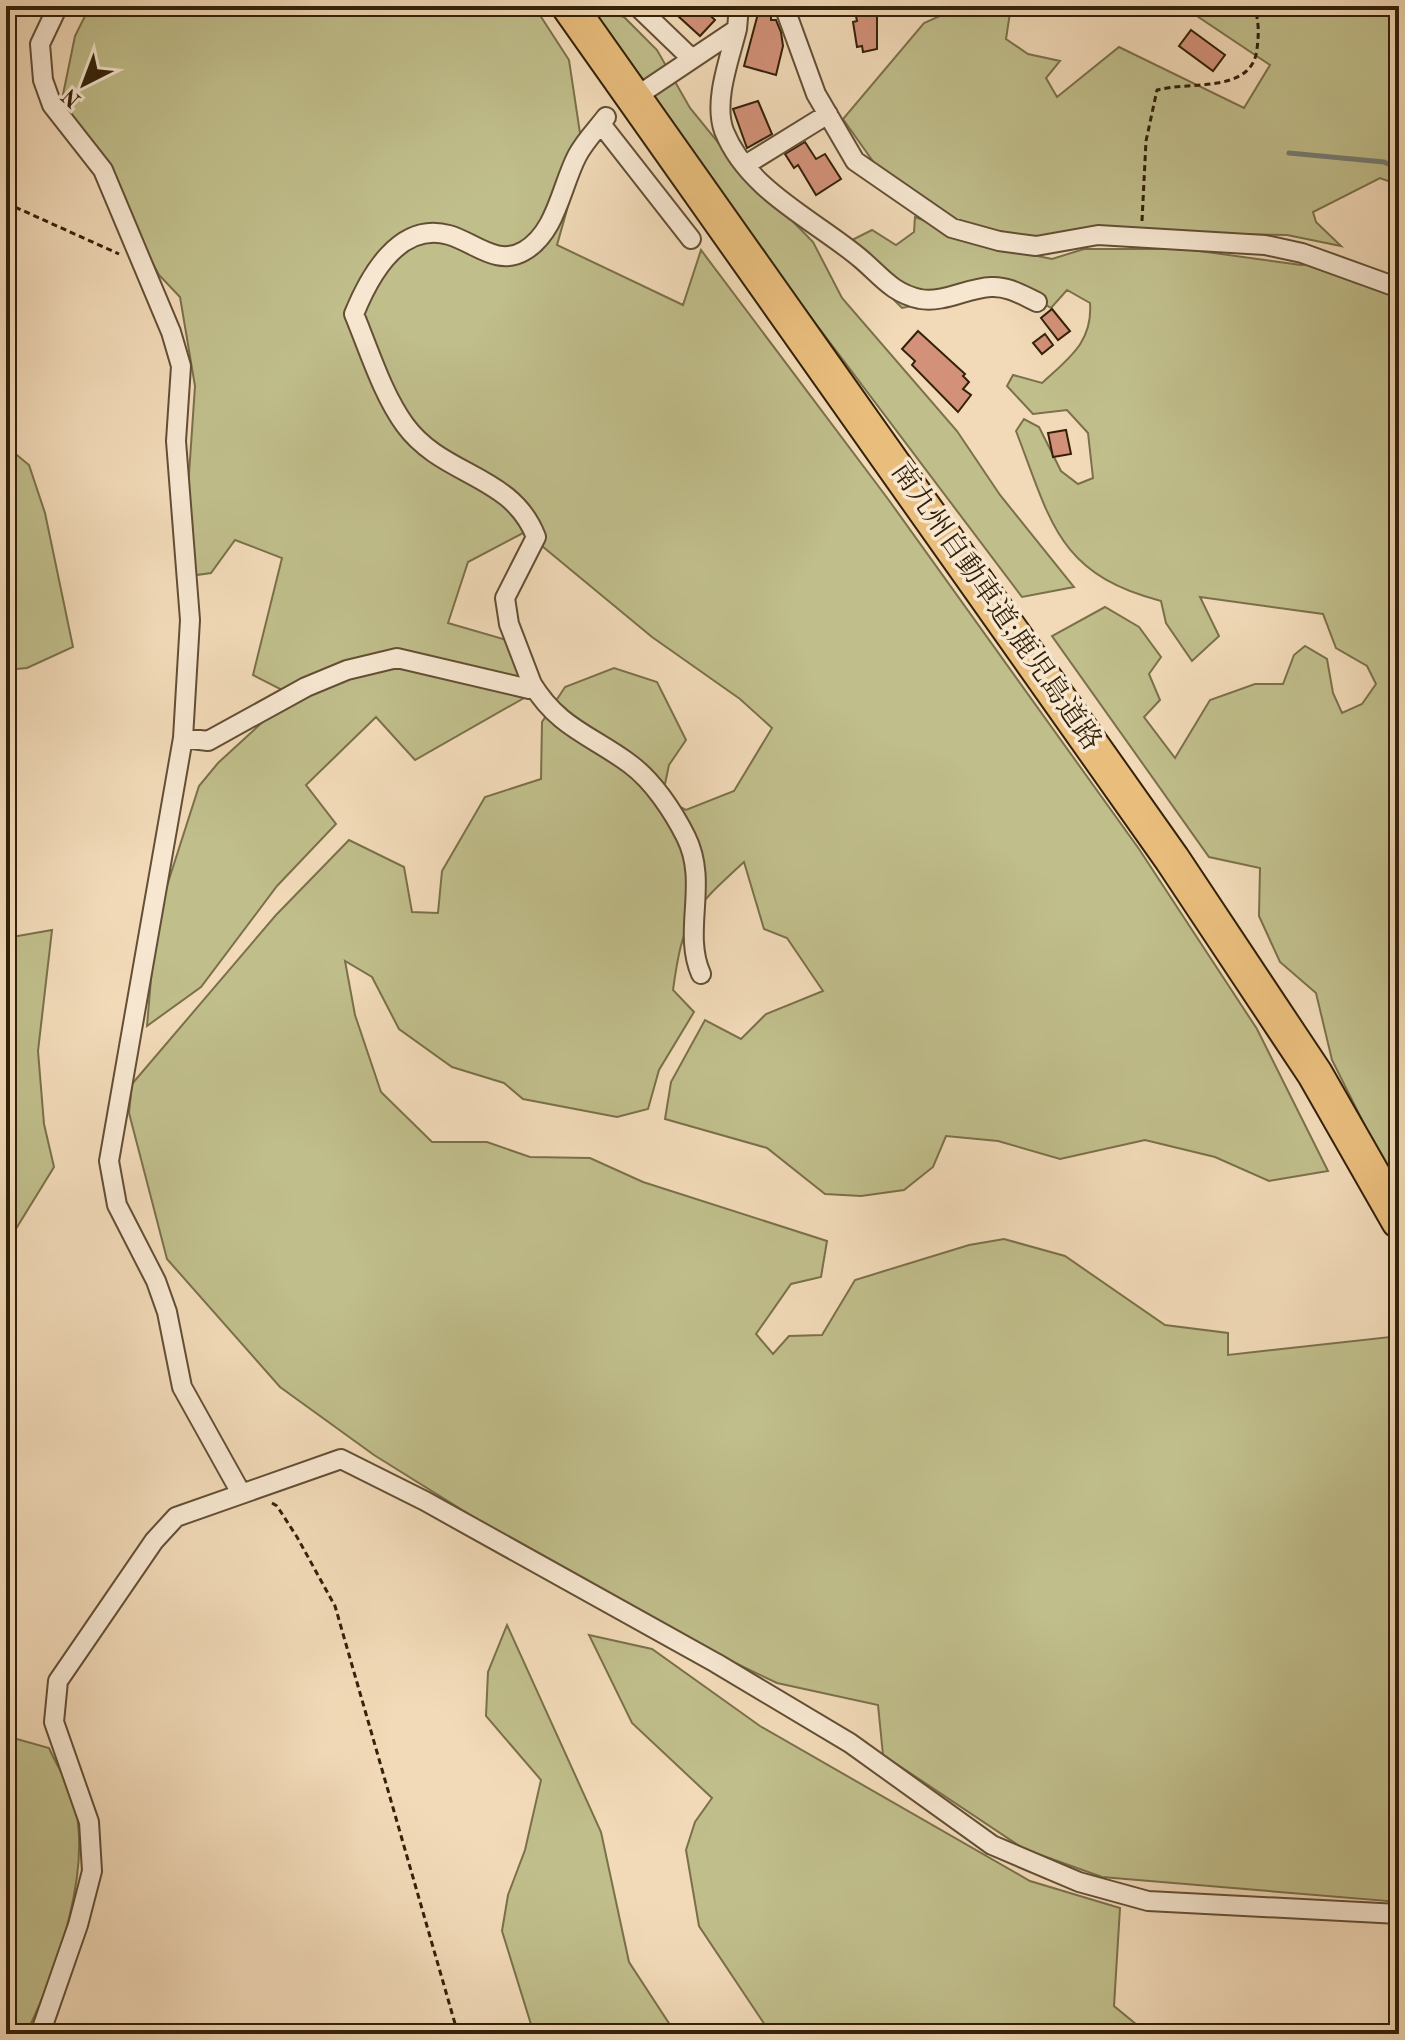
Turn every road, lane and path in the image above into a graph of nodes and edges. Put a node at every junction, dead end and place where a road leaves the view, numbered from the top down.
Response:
1 (58, 6) edge
2 (569, 6) edge
3 (637, 6) edge
4 (739, 6) edge
5 (784, 6) edge
6 (1254, 6) edge
7 (737, 29) junction
8 (692, 59) junction
9 (643, 92) dead end
10 (828, 114) junction
11 (747, 164) junction
12 (6, 203) edge
13 (1141, 238) junction
14 (691, 239) dead end
15 (141, 264) junction
16 (1399, 288) edge
17 (1037, 302) dead end
18 (532, 684) junction
19 (183, 738) junction
20 (701, 974) dead end
21 (1399, 1221) edge
22 (244, 1492) junction
23 (1399, 1914) edge
24 (40, 2034) edge
25 (458, 2034) edge

1 - 15 street
2 - 21 highway, 南九州自動車道;鹿児島道路
3 - 8 street
4 - 7 street
5 - 10 street
6 - 13 path
7 - 8 street
7 - 11 street
8 - 9 street
10 - 11 street
10 - 13 street
11 - 17 street
12 - 15 path
13 - 16 street
14 - 18 street
15 - 19 street
18 - 19 street
18 - 20 street
19 - 22 street
22 - 23 street
22 - 24 street
22 - 25 path

